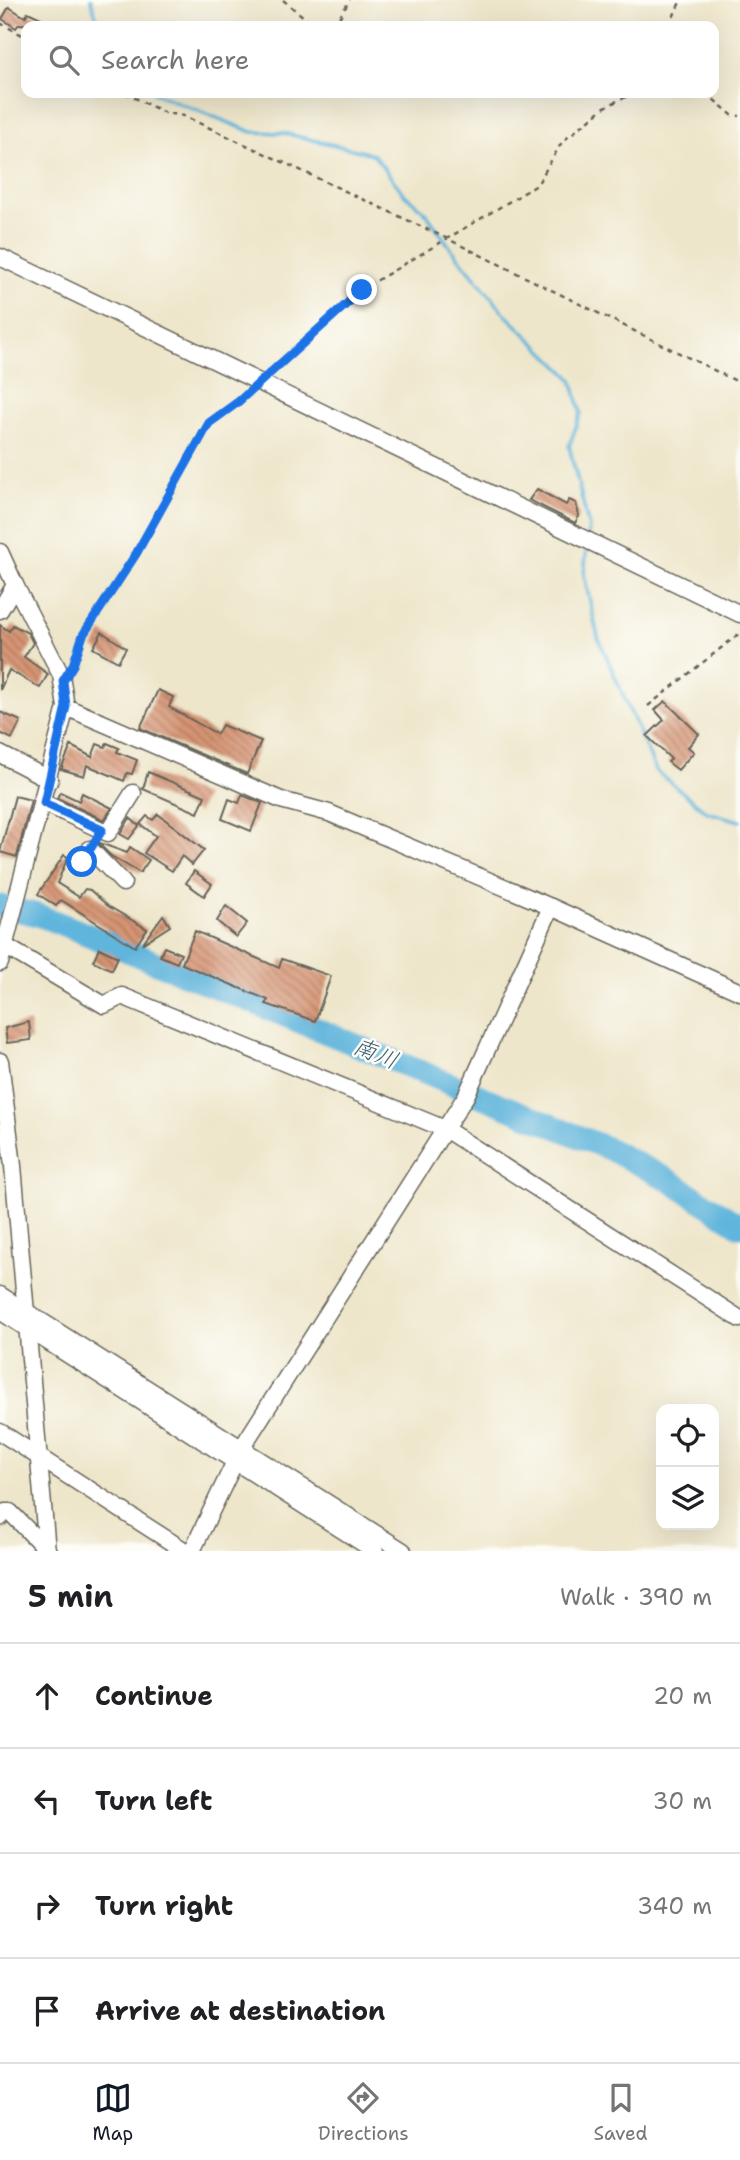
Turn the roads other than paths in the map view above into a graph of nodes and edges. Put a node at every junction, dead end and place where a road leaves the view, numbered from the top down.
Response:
1 (0, 257) edge
2 (0, 552) edge
3 (15, 585) junction
4 (0, 610) edge
5 (740, 614) edge
6 (66, 706) junction
7 (0, 754) edge
8 (50, 780) junction
9 (133, 793) dead end
10 (44, 803) junction
11 (102, 830) junction
12 (124, 883) dead end
13 (551, 907) junction
14 (7, 941) junction
15 (0, 963) edge
16 (740, 992) edge
17 (0, 1061) edge
18 (445, 1129) junction
19 (6, 1162) edge
20 (0, 1295) edge
21 (0, 1311) edge
22 (26, 1312) junction
23 (740, 1319) edge
24 (28, 1330) junction
25 (0, 1432) edge
26 (237, 1455) junction
27 (41, 1461) junction
28 (0, 1518) edge
29 (48, 1551) edge
30 (185, 1551) edge
31 (192, 1551) edge
32 (375, 1551) edge
33 (403, 1551) edge

1 - 5 street
2 - 3 street
3 - 4 street
3 - 6 street
6 - 8 street
6 - 13 street
7 - 8 street
8 - 10 street
9 - 11 street
10 - 11 street
10 - 14 street
11 - 12 street
13 - 16 street
13 - 18 street
14 - 15 street
14 - 18 street
17 - 19 street
18 - 23 street
18 - 26 street
19 - 22 street
20 - 22 street
21 - 24 street
22 - 24 street
22 - 26 street
24 - 26 street
24 - 27 street
25 - 27 street
26 - 31 street
26 - 32 street
26 - 33 street
27 - 29 street
27 - 30 street
28 - 29 street

